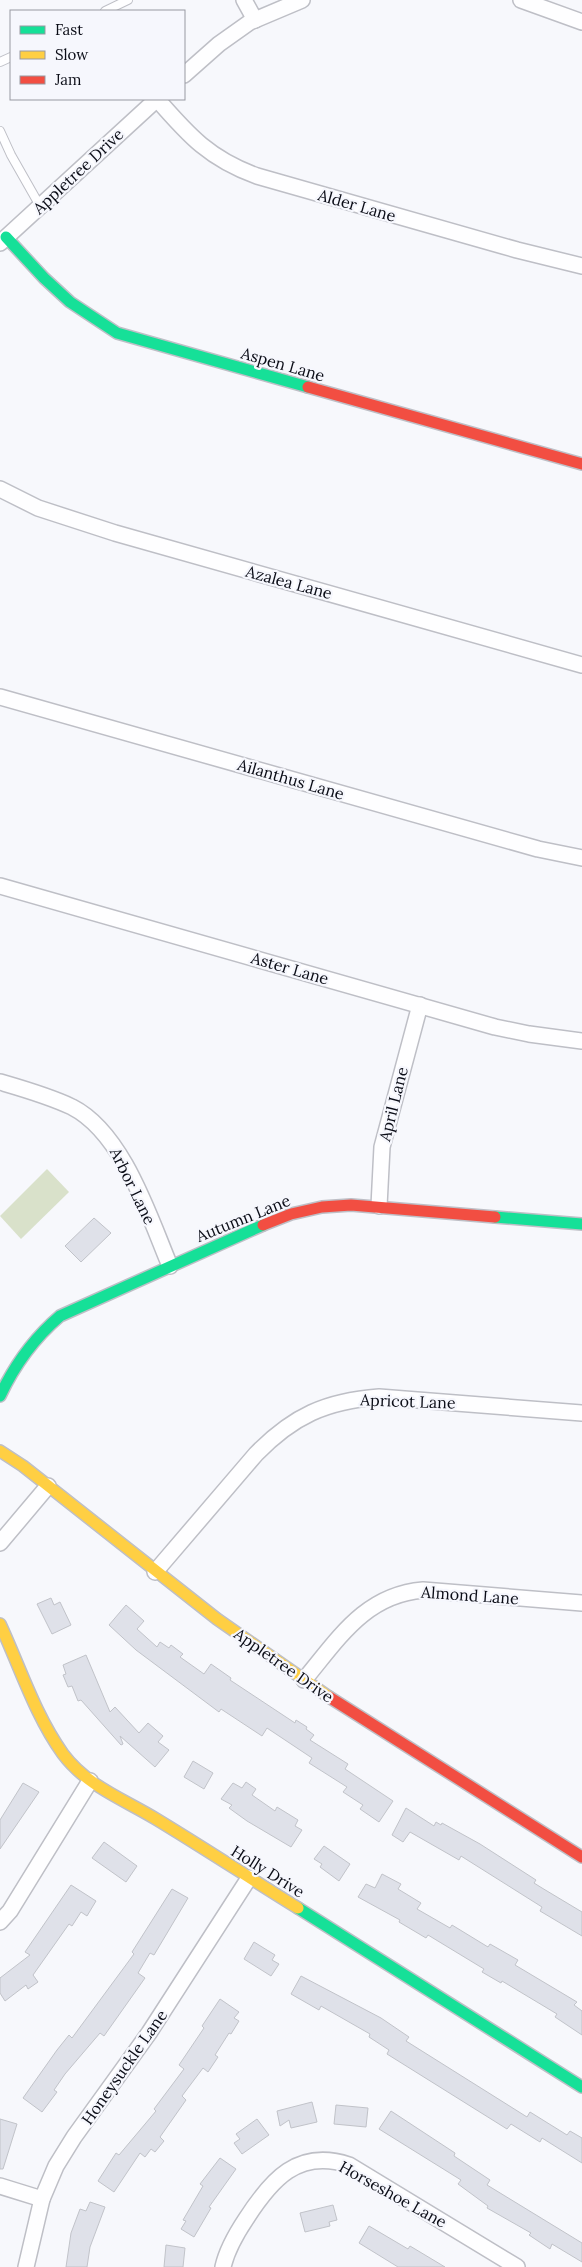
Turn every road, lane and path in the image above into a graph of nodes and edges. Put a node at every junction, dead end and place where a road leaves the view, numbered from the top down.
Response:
1 (128, 0) edge
2 (244, 0) edge
3 (302, 0) edge
4 (521, 0) edge
5 (107, 10) edge
6 (254, 20) junction
7 (582, 22) edge
8 (185, 74) edge
9 (156, 100) edge
10 (158, 100) edge
11 (0, 131) edge
12 (40, 206) junction
13 (3, 240) edge
14 (582, 266) edge
15 (582, 464) edge
16 (0, 489) edge
17 (582, 665) edge
18 (0, 697) edge
19 (582, 858) edge
20 (0, 886) edge
21 (420, 1004) junction
22 (582, 1041) edge
23 (0, 1082) edge
24 (379, 1206) junction
25 (582, 1224) edge
26 (170, 1266) junction
27 (0, 1396) edge
28 (582, 1412) edge
29 (0, 1451) edge
30 (48, 1486) junction
31 (0, 1543) edge
32 (155, 1572) junction
33 (582, 1604) edge
34 (0, 1624) edge
35 (304, 1680) junction
36 (90, 1781) junction
37 (582, 1858) edge
38 (249, 1878) junction
39 (0, 1922) edge
40 (582, 2087) edge
41 (0, 2186) edge
42 (42, 2200) junction
43 (26, 2267) edge
44 (223, 2267) edge
45 (516, 2267) edge

1 - 5 lane
2 - 6 street
3 - 6 street
4 - 7 street
6 - 8 street
9 - 12 street, Appletree Drive
10 - 14 street, Alder Lane
11 - 12 lane
12 - 13 street, Appletree Drive
13 - 15 street, Aspen Lane
16 - 17 street, Azalea Lane
18 - 19 street, Ailanthus Lane
20 - 21 street, Aster Lane
21 - 22 street, Aster Lane
21 - 24 street, April Lane
23 - 26 street, Arbor Lane
24 - 25 street, Autumn Lane
24 - 26 street, Autumn Lane
26 - 27 street, Autumn Lane
28 - 32 street, Apricot Lane
29 - 30 street, Appletree Drive
30 - 31 street
30 - 32 street, Appletree Drive
32 - 35 street, Appletree Drive
33 - 35 street, Almond Lane
34 - 36 street, Holly Drive
35 - 37 street, Appletree Drive
36 - 38 street, Holly Drive
36 - 39 street
38 - 40 street, Holly Drive
38 - 42 street, Honeysuckle Lane
41 - 42 street
42 - 43 street, Honeysuckle Lane
44 - 45 street, Horseshoe Lane

